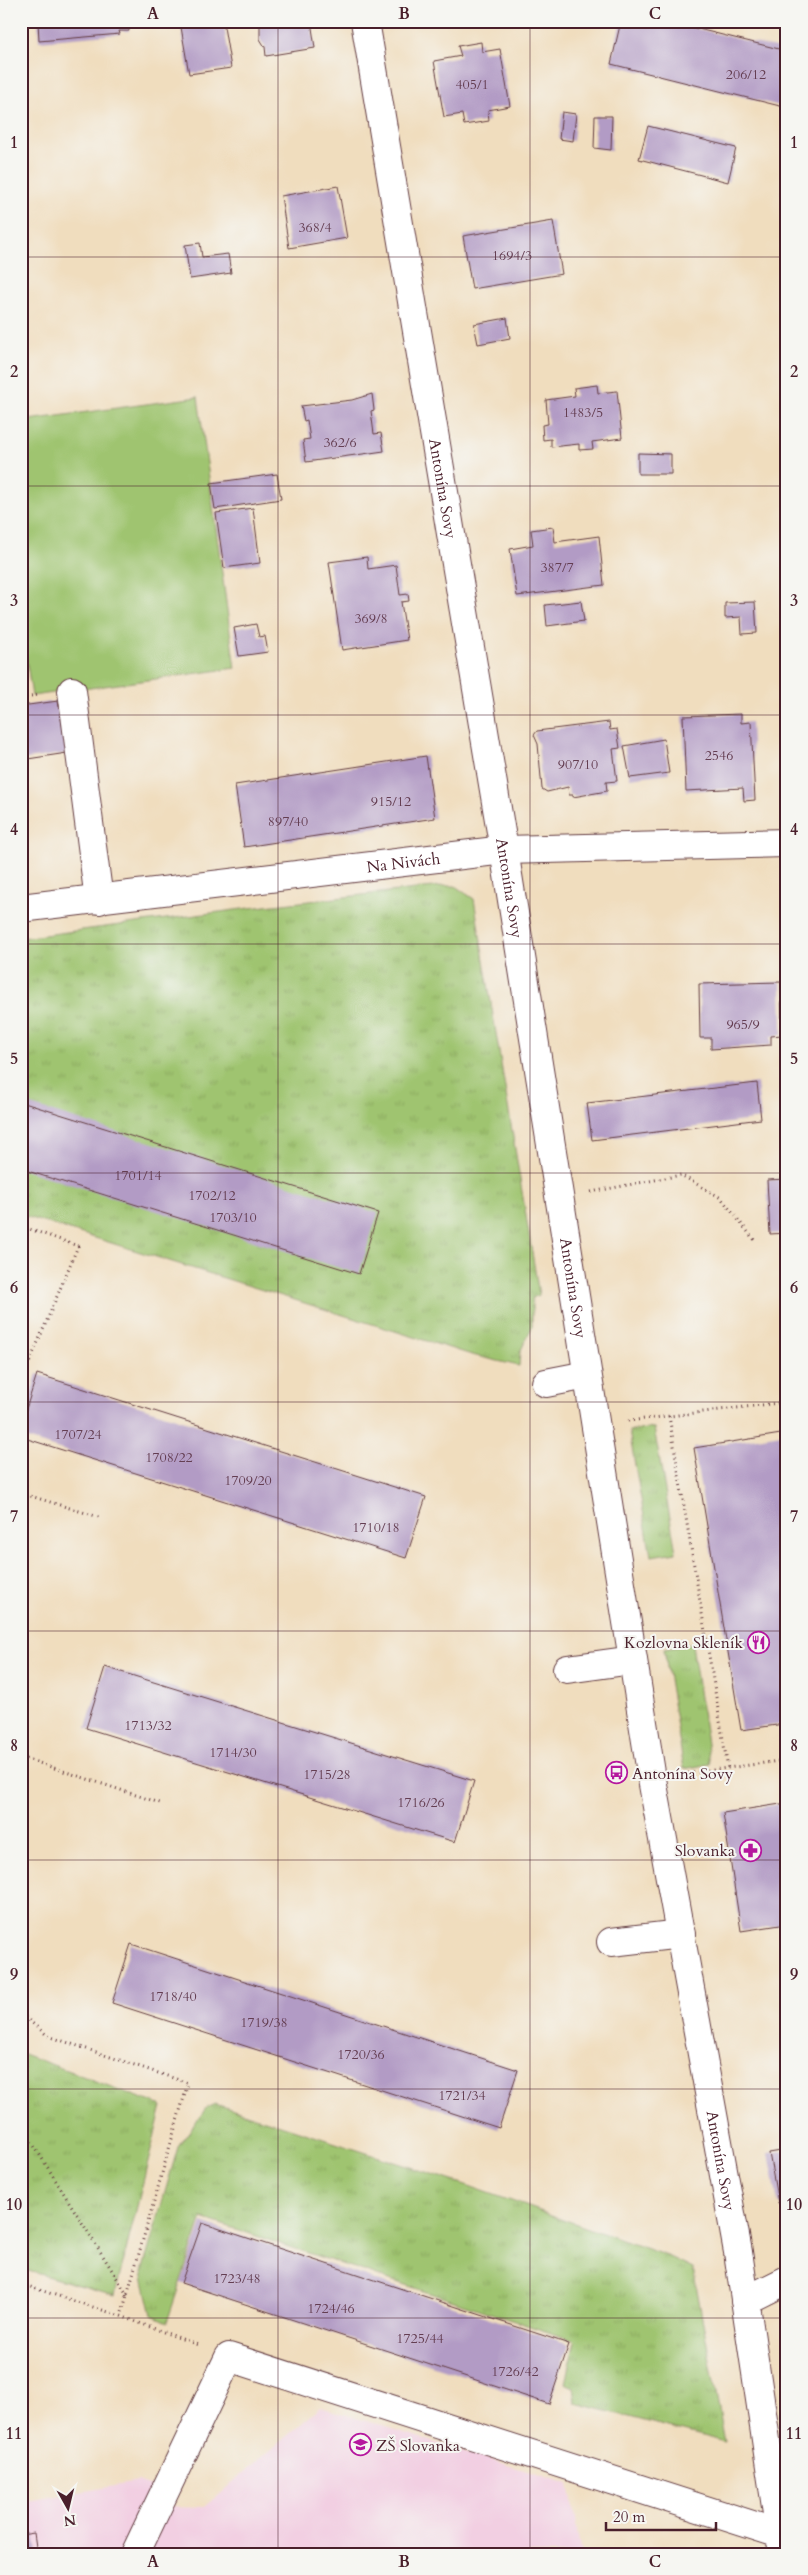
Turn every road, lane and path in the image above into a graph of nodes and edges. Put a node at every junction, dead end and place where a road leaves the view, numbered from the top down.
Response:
1 (365, 21) edge
2 (72, 691) dead end
3 (787, 843) edge
4 (504, 850) junction
5 (98, 900) junction
6 (21, 908) edge
7 (560, 1197) junction
8 (21, 1226) edge
9 (755, 1241) dead end
10 (21, 1373) edge
11 (586, 1374) junction
12 (546, 1383) dead end
13 (787, 1402) edge
14 (669, 1416) junction
15 (595, 1425) junction
16 (21, 1493) edge
17 (102, 1518) dead end
18 (21, 1593) edge
19 (21, 1629) edge
20 (633, 1660) junction
21 (568, 1669) dead end
22 (21, 1757) edge
23 (787, 1760) edge
24 (728, 1768) junction
25 (652, 1779) junction
26 (160, 1803) dead end
27 (681, 1934) junction
28 (611, 1942) dead end
29 (21, 2014) edge
30 (21, 2125) edge
31 (787, 2280) edge
32 (21, 2284) edge
33 (128, 2296) junction
34 (745, 2301) junction
35 (121, 2316) junction
36 (229, 2357) junction
37 (781, 2544) edge
38 (135, 2554) edge

1 - 4 street, Antonína Sovy
2 - 5 street
3 - 4 street, Na Nivách
4 - 5 street, Na Nivách
4 - 7 street, Antonína Sovy
5 - 6 street, Na Nivách
7 - 9 path
7 - 11 street, Antonína Sovy
8 - 10 path
11 - 12 street
11 - 15 street, Antonína Sovy
13 - 14 path
14 - 15 path
14 - 24 path
15 - 20 street, Antonína Sovy
16 - 17 path
18 - 19 path
20 - 21 street
20 - 25 street, Antonína Sovy
22 - 26 path
23 - 24 path
24 - 25 path
25 - 27 street, Antonína Sovy
27 - 28 street
27 - 34 street, Antonína Sovy
29 - 33 path
30 - 33 path
31 - 34 street
32 - 35 path
33 - 35 path
34 - 37 street, Antonína Sovy
35 - 36 path
36 - 37 street
36 - 38 street

